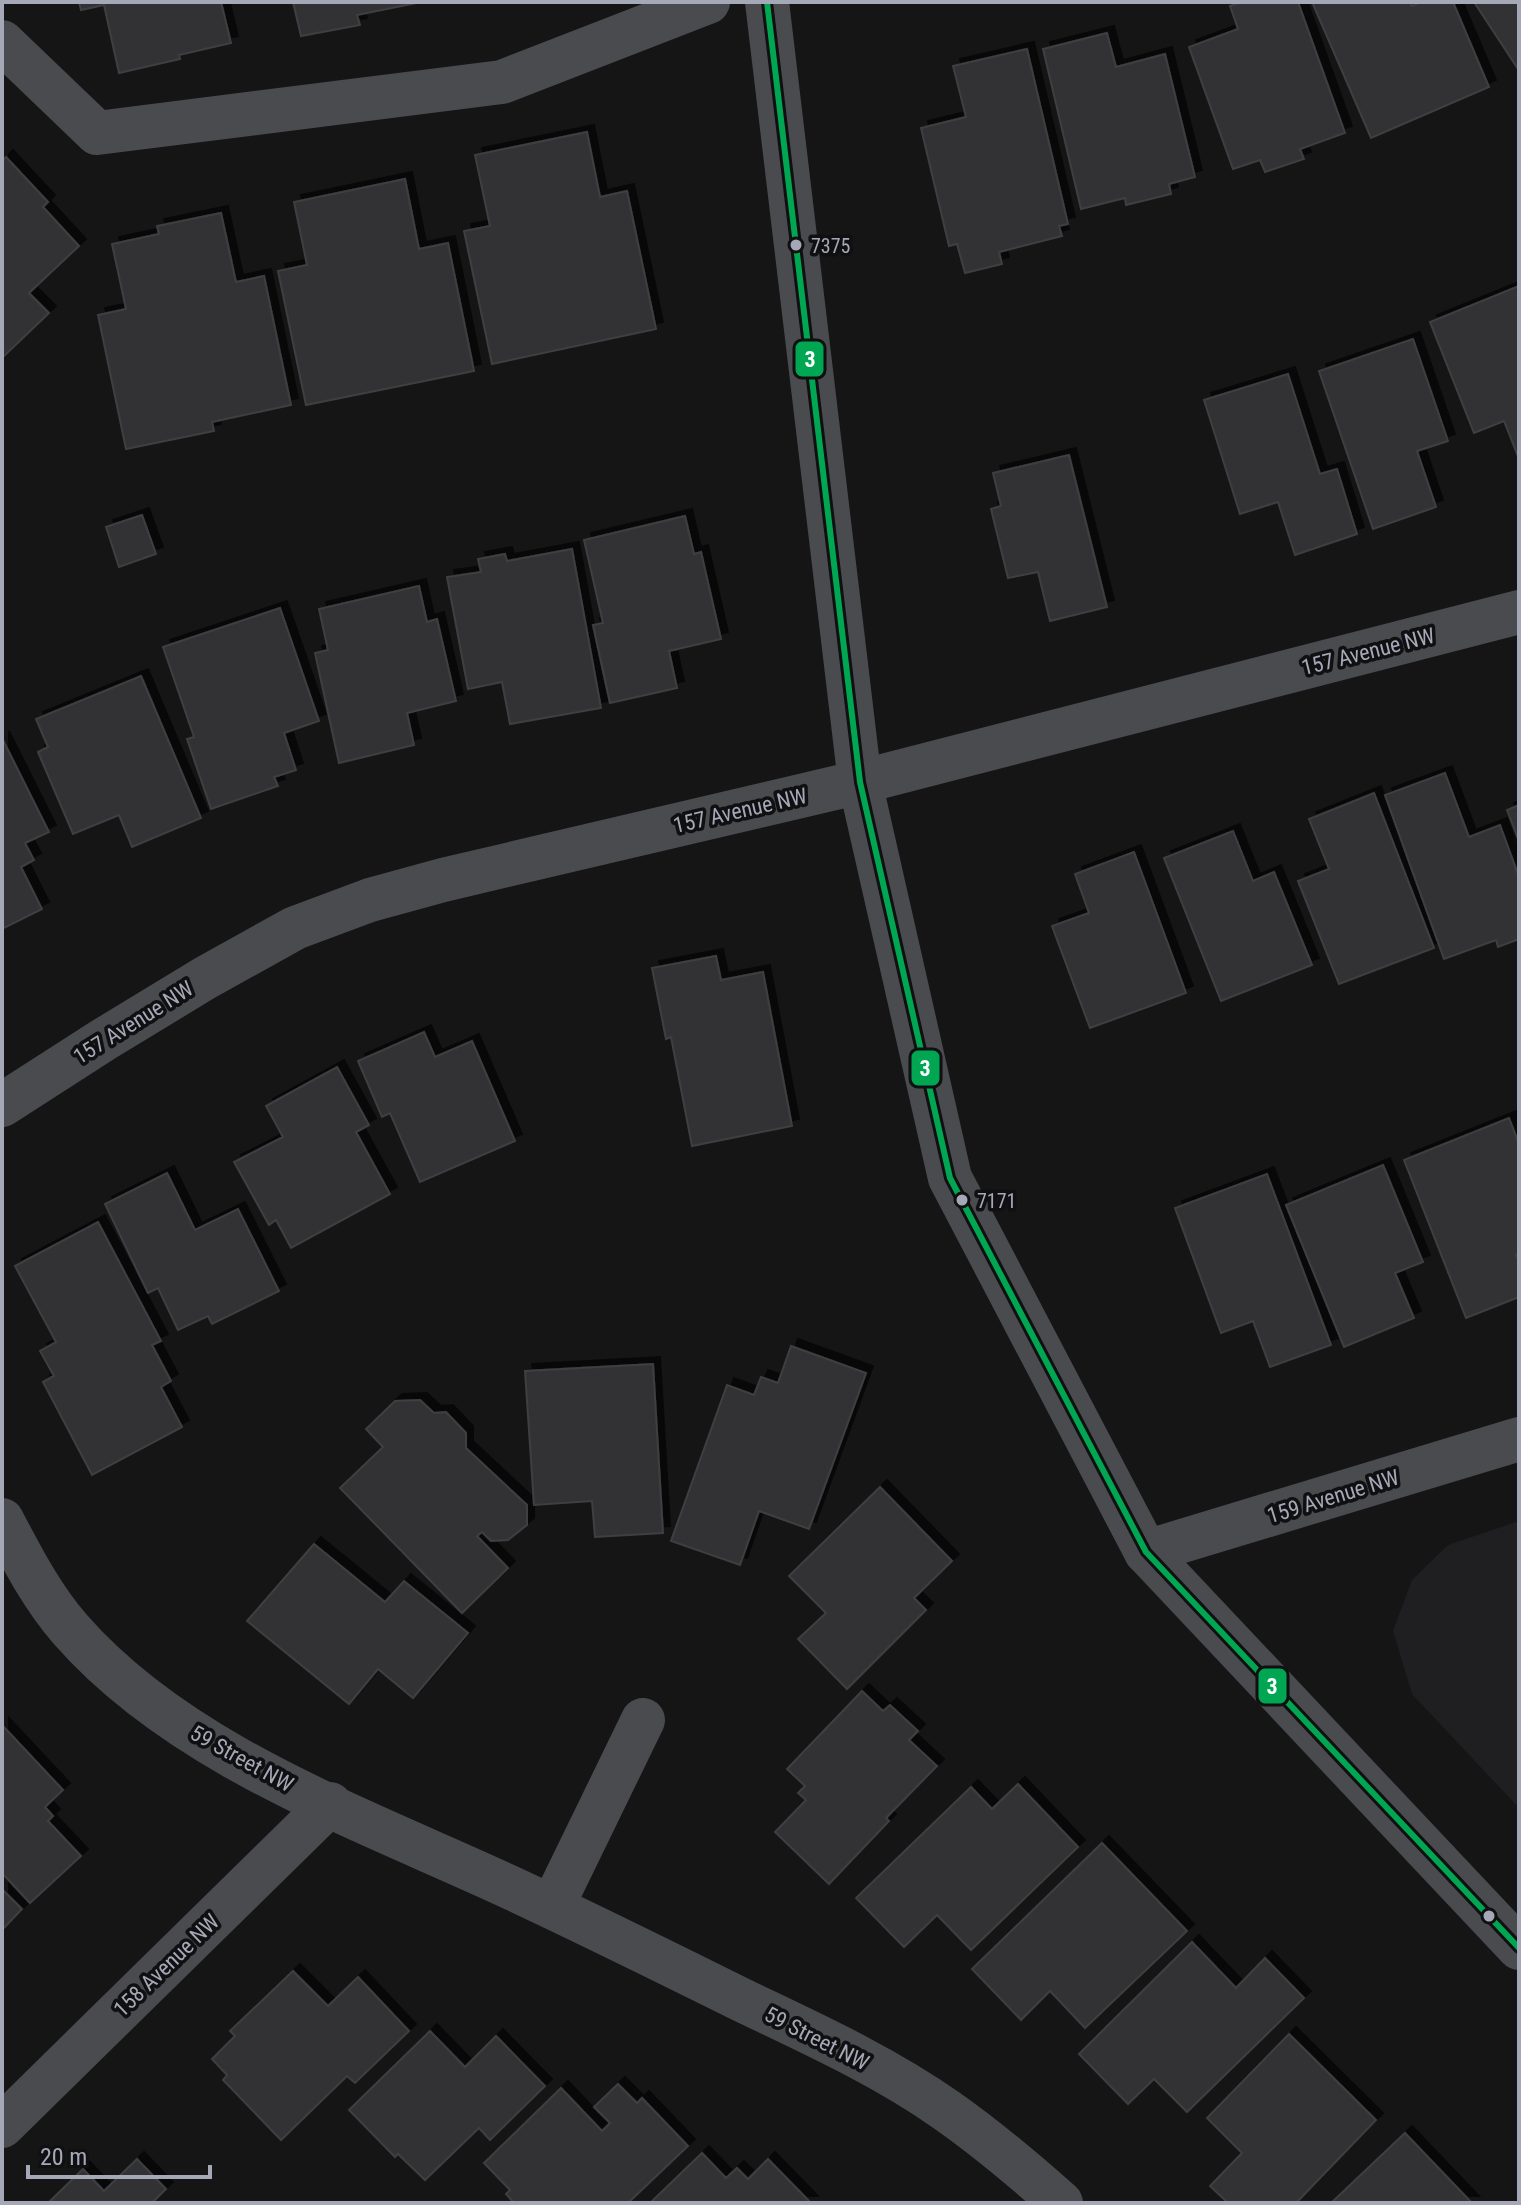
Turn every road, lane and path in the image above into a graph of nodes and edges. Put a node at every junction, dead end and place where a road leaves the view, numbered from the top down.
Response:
1 (708, 2) edge
2 (767, 2) edge
3 (2, 42) edge
4 (1519, 612) edge
5 (860, 782) junction
6 (2, 1105) edge
7 (1519, 1439) edge
8 (2, 1520) edge
9 (1146, 1552) junction
10 (643, 1720) dead end
11 (330, 1804) junction
12 (552, 1907) junction
13 (1519, 1948) edge
14 (2, 2126) edge
15 (1061, 2203) edge

1 - 3 street
2 - 5 street
4 - 5 street, 157 Avenue NW
5 - 6 street, 157 Avenue NW
5 - 9 street
7 - 9 street, 159 Avenue NW
8 - 11 street, 59 Street NW
9 - 13 street
10 - 12 street
11 - 12 street, 59 Street NW
11 - 14 street, 158 Avenue NW
12 - 15 street, 59 Street NW

